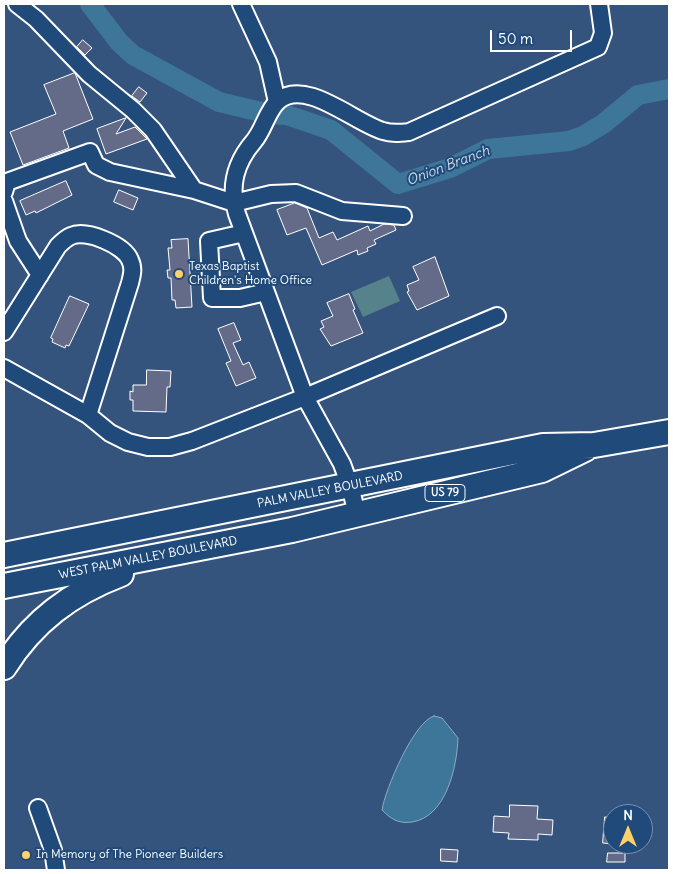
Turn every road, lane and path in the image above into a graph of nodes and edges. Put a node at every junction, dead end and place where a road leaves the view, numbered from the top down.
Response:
1 (17, 4) edge
2 (241, 4) edge
3 (599, 4) edge
4 (277, 102) junction
5 (194, 190) junction
6 (4, 192) edge
7 (4, 201) edge
8 (234, 203) junction
9 (403, 216) dead end
10 (244, 233) junction
11 (40, 275) junction
12 (266, 292) junction
13 (497, 316) dead end
14 (4, 332) edge
15 (4, 368) edge
16 (305, 397) junction
17 (88, 415) junction
18 (669, 432) edge
19 (594, 445) junction
20 (350, 486) junction
21 (357, 514) junction
22 (292, 530) joint
23 (66, 542) junction
24 (4, 548) edge
25 (196, 548) junction
26 (4, 555) edge
27 (4, 586) edge
28 (4, 666) edge
29 (38, 808) dead end
30 (56, 870) edge

1 - 5 street
2 - 4 street
3 - 4 street
4 - 8 street
5 - 6 street
5 - 8 street
7 - 11 street
8 - 9 street
8 - 10 street
10 - 12 street
10 - 12 street
11 - 14 street
11 - 17 street
12 - 16 street
13 - 16 street
15 - 17 street
16 - 17 street
16 - 20 street
18 - 19 highway, PALM VALLEY BOULEVARD / US 79
19 - 20 highway, PALM VALLEY BOULEVARD / US 79
19 - 21 highway, PALM VALLEY BOULEVARD / US 79
20 - 21 street
20 - 23 highway, PALM VALLEY BOULEVARD / US 79
21 - 22 highway, PALM VALLEY BOULEVARD / US 79
22 - 25 highway, WEST PALM VALLEY BOULEVARD / US 79
23 - 24 highway
23 - 26 highway, US 79
25 - 27 highway, WEST PALM VALLEY BOULEVARD / US 79
25 - 28 highway
29 - 30 street

